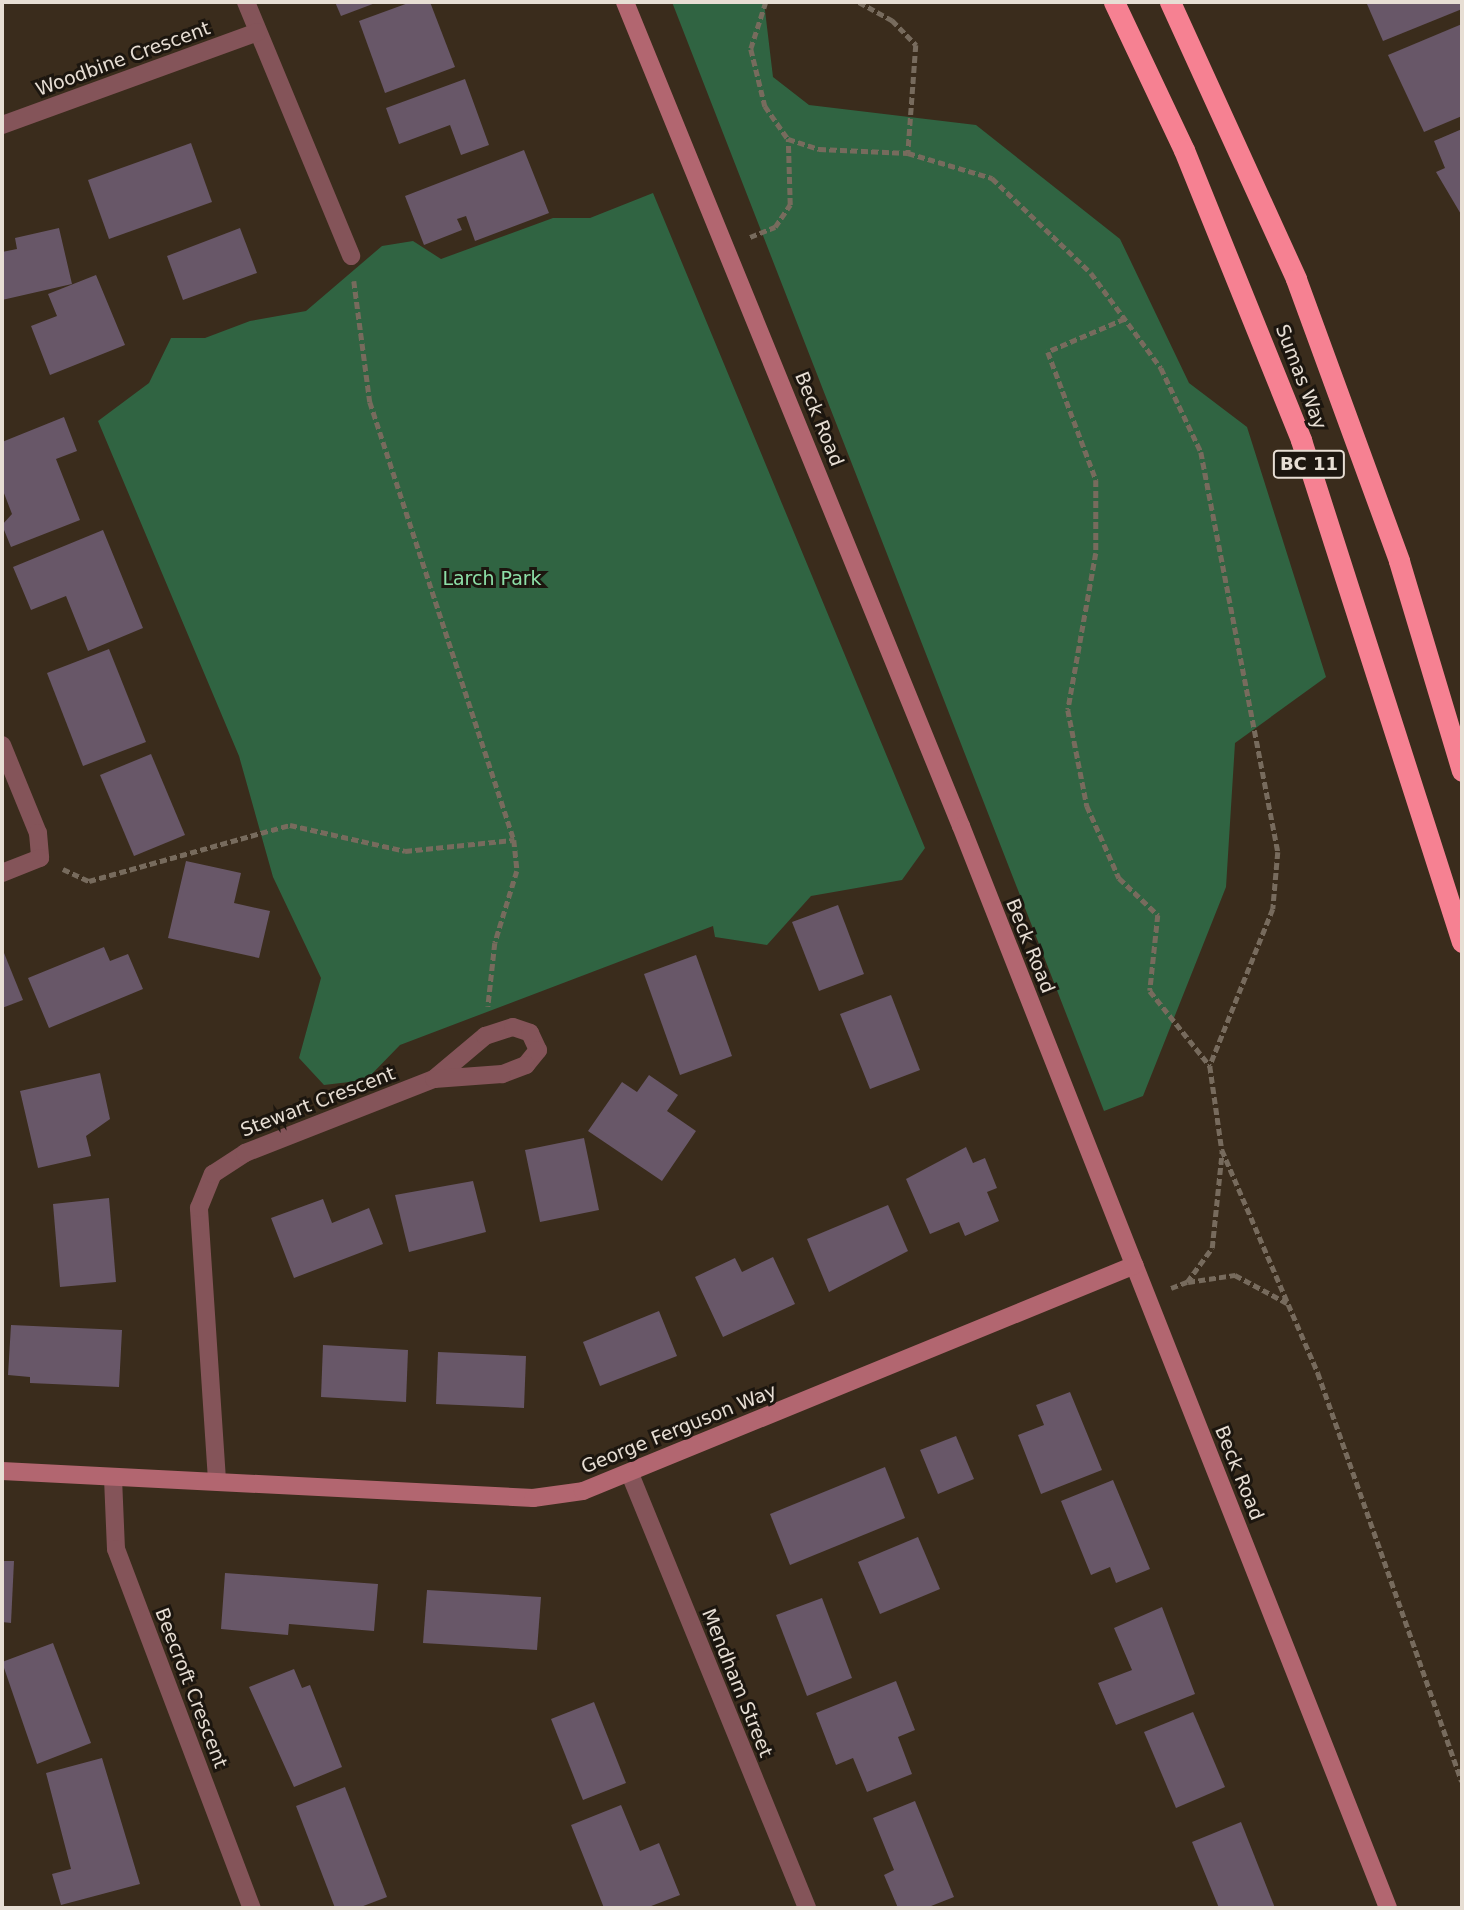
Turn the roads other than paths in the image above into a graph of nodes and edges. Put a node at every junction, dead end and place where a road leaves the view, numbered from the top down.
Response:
1 (246, 2) edge
2 (625, 2) edge
3 (1114, 2) edge
4 (1170, 2) edge
5 (258, 32) junction
6 (2, 125) edge
7 (351, 256) road end
8 (2, 745) edge
9 (1462, 771) edge
10 (2, 873) edge
11 (1462, 942) edge
12 (434, 1079) junction
13 (1135, 1265) junction
14 (2, 1471) edge
15 (630, 1474) junction
16 (113, 1478) junction
17 (217, 1480) junction
18 (252, 1908) edge
19 (807, 1908) edge
20 (1388, 1908) edge

1 - 5 street
2 - 13 street, Beck Road
3 - 11 highway, Sumas Way / BC 11
4 - 9 highway, Sumas Way / BC 11
5 - 6 street, Woodbine Crescent
5 - 7 street
8 - 10 street
12 - 12 street, Stewart Crescent
12 - 17 street, Stewart Crescent
13 - 15 street, George Ferguson Way
13 - 20 street, Beck Road
14 - 16 street, George Ferguson Way
15 - 17 street, George Ferguson Way
15 - 19 street, Mendham Street
16 - 17 street, George Ferguson Way
16 - 18 street, Beecroft Crescent

